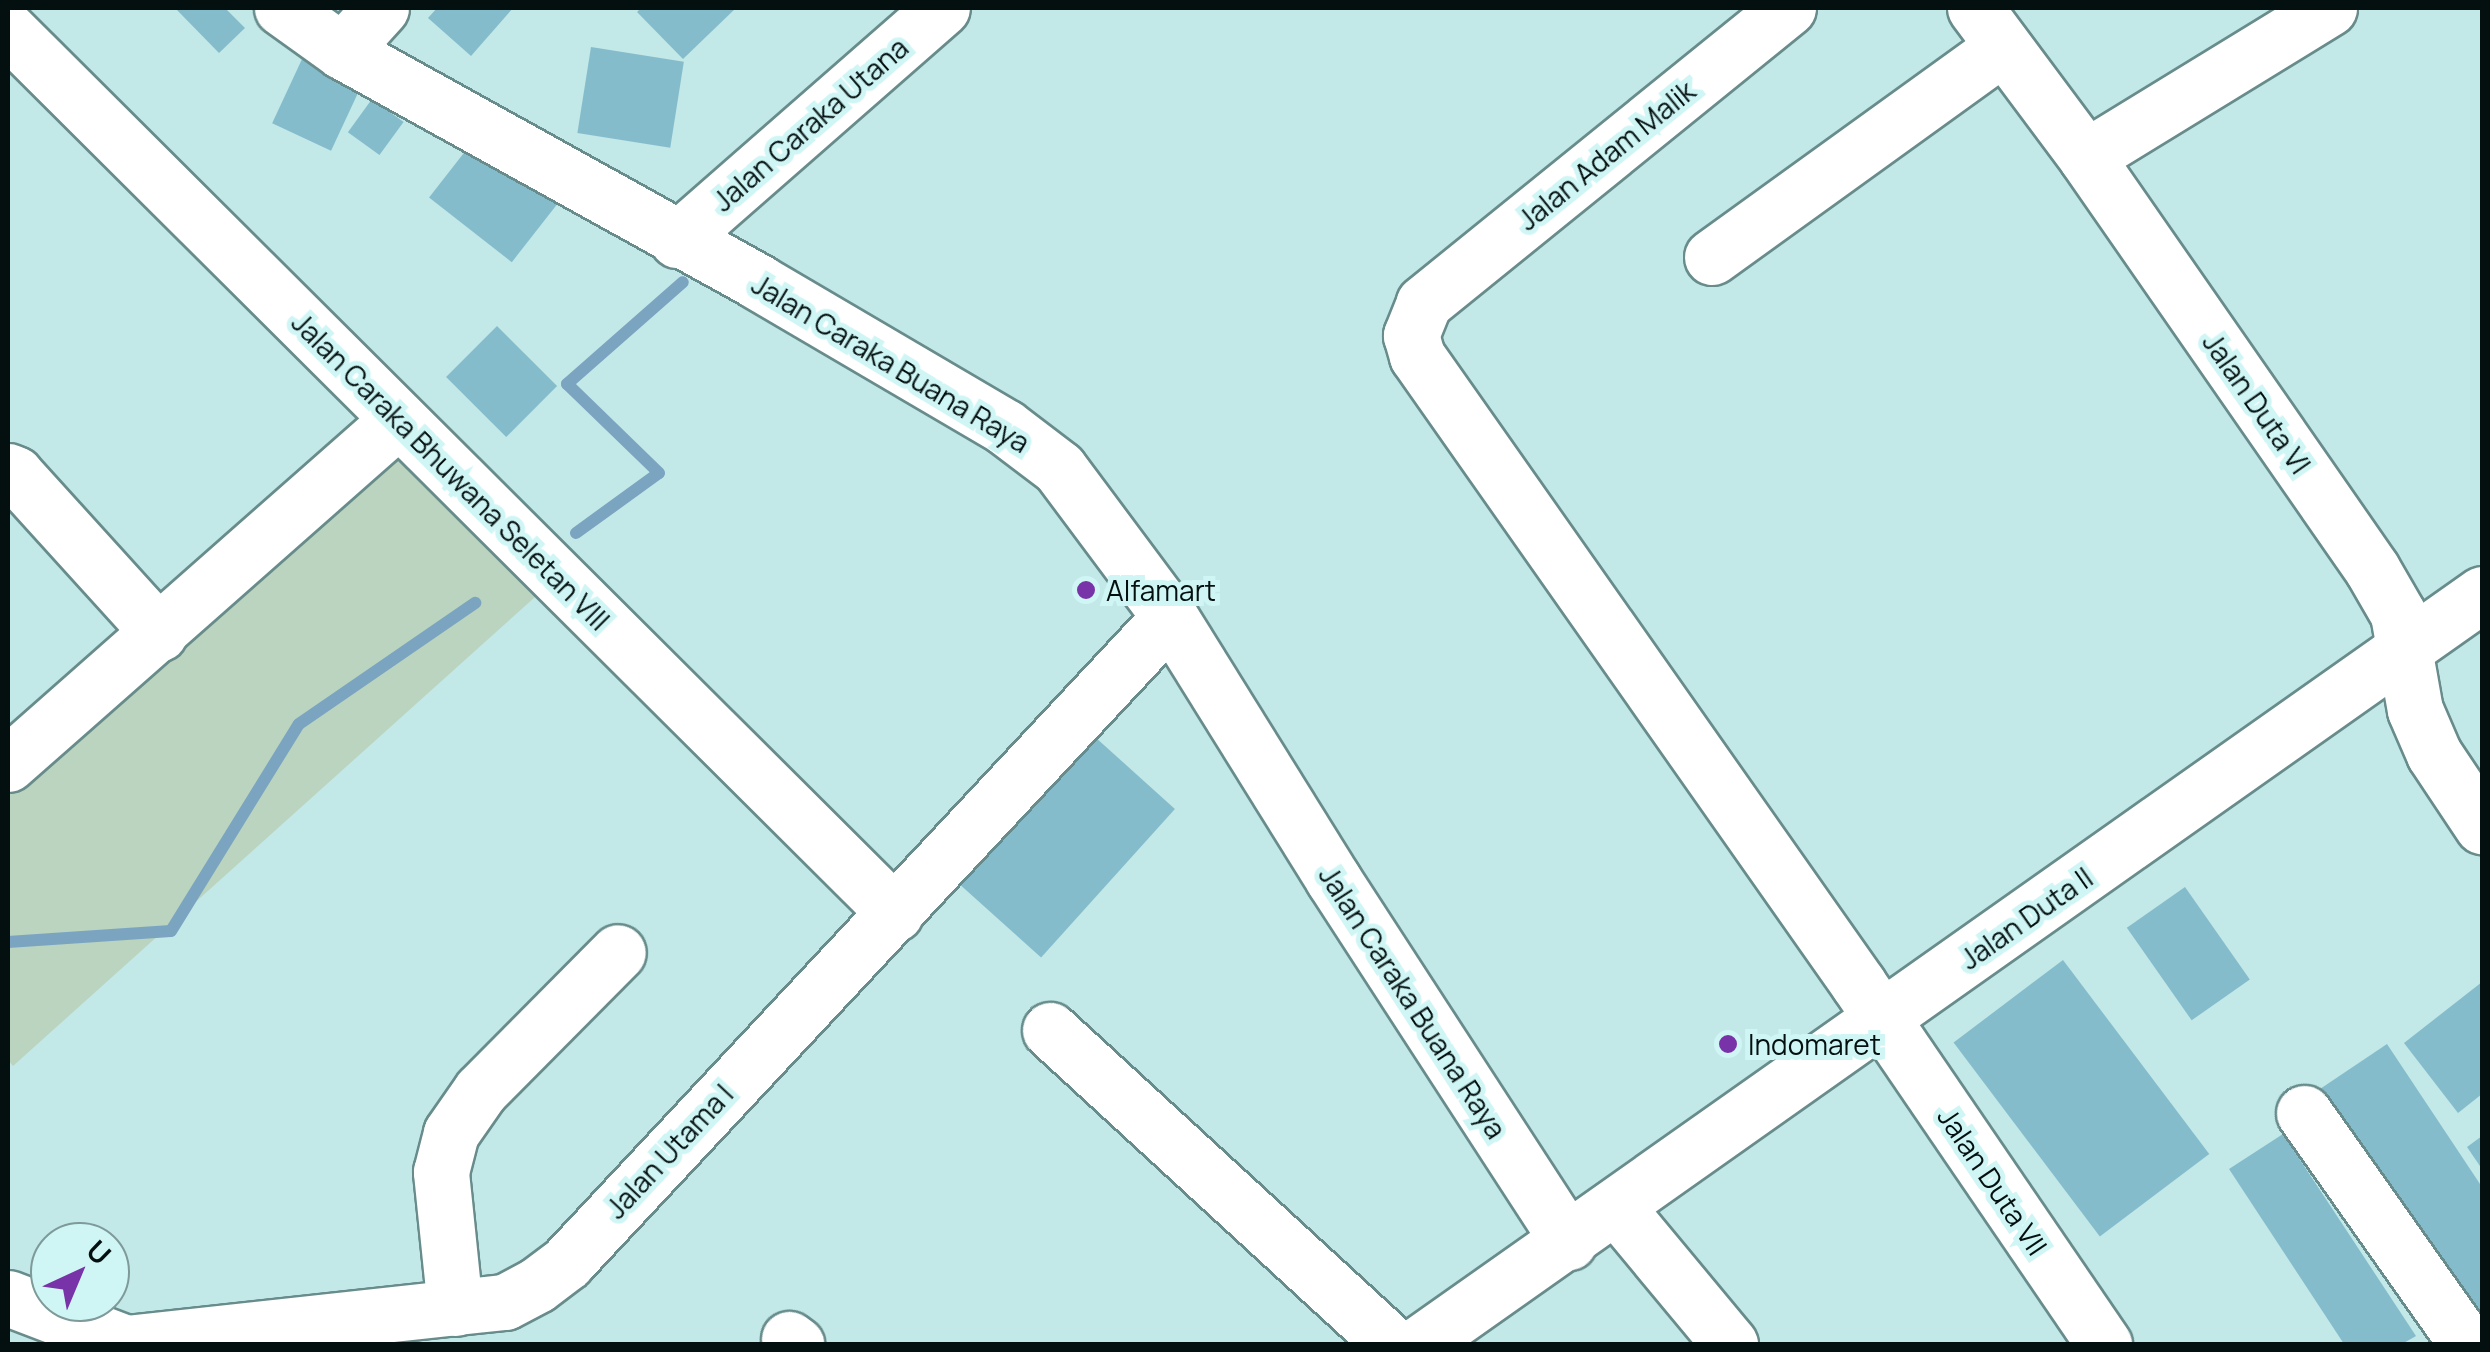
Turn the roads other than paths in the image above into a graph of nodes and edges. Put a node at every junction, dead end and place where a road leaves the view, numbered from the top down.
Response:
1 (282, 8) edge
2 (381, 8) edge
3 (942, 8) edge
4 (1788, 8) edge
5 (2329, 8) edge
6 (1989, 28) edge
7 (8, 30) edge
8 (342, 51) junction
9 (2086, 157) junction
10 (690, 247) junction
11 (1712, 257) dead end
12 (1424, 304) joint
13 (399, 419) junction
14 (8, 471) edge
15 (2482, 594) edge
16 (1170, 617) junction
17 (159, 632) junction
18 (2405, 647) junction
19 (8, 764) edge
20 (2482, 826) edge
21 (895, 913) junction
22 (618, 952) dead end
23 (1882, 1018) junction
24 (1050, 1030) dead end
25 (2304, 1113) dead end
26 (1617, 1208) junction
27 (1569, 1242) junction
28 (455, 1308) junction
29 (23, 1316) edge
30 (1391, 1344) edge
31 (1419, 1344) edge
32 (1730, 1344) edge
33 (2104, 1344) edge
34 (2467, 1344) edge

1 - 8 street, Jalan Caraka Buana Raya
2 - 8 street
3 - 10 street, Jalan Caraka Utana
4 - 12 street, Jalan Adam Malik
5 - 9 street
6 - 9 street, Jalan Duta VI
6 - 11 street
7 - 13 street, Jalan Caraka Bhuwana Seletan VIII
8 - 10 street, Jalan Caraka Buana Raya
9 - 18 street, Jalan Duta VI
10 - 16 street, Jalan Caraka Buana Raya
12 - 23 street, Jalan Duta VII
13 - 17 street
13 - 21 street, Jalan Caraka Bhuwana Seletan VIII
14 - 17 street
15 - 18 street, Jalan Duta II
16 - 21 street, Jalan Utama I
16 - 27 street, Jalan Caraka Buana Raya
17 - 19 street
18 - 20 street, Jalan Duta VI
18 - 23 street, Jalan Duta II
21 - 28 street, Jalan Utama I
22 - 28 street
23 - 26 street, Jalan Duta II
23 - 33 street, Jalan Duta VII
24 - 30 street
25 - 34 street
26 - 27 street, Jalan Duta II
26 - 32 street
27 - 31 street, Jalan Duta II
28 - 29 street, Jalan Utama I

